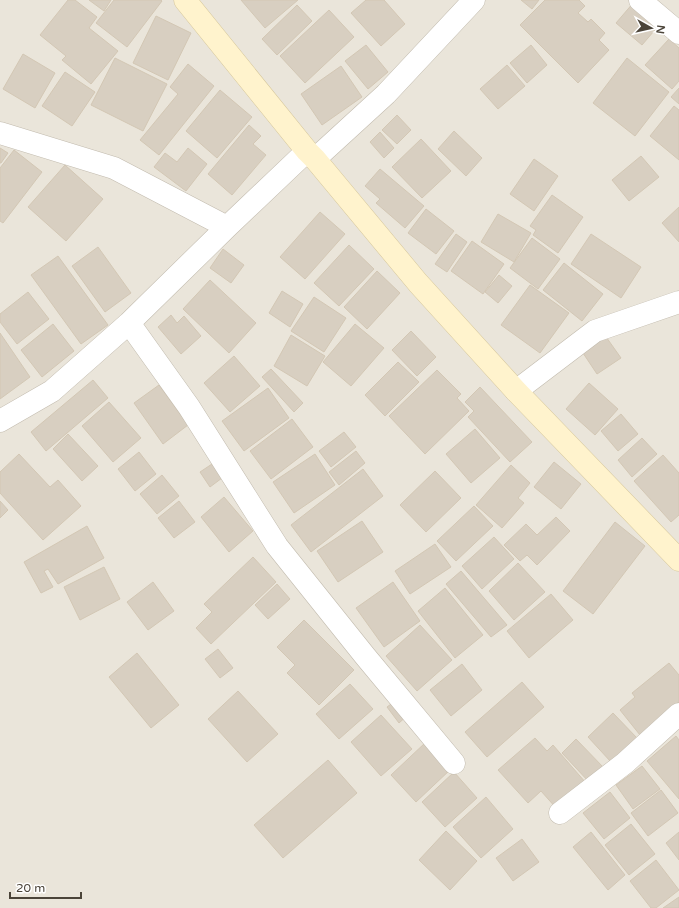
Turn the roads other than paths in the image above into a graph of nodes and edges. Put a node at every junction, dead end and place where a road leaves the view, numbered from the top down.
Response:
1 (185, 0) edge
2 (474, 0) edge
3 (640, 0) edge
4 (679, 33) edge
5 (0, 133) edge
6 (311, 155) junction
7 (227, 227) junction
8 (679, 302) edge
9 (129, 323) junction
10 (516, 391) junction
11 (0, 421) edge
12 (679, 560) edge
13 (679, 714) edge
14 (454, 763) dead end
15 (560, 813) dead end

1 - 6 main road
2 - 6 street
3 - 4 street
5 - 7 street
6 - 7 street
6 - 10 main road
7 - 9 street
8 - 10 street
9 - 11 street
9 - 14 street
10 - 12 main road
13 - 15 street

